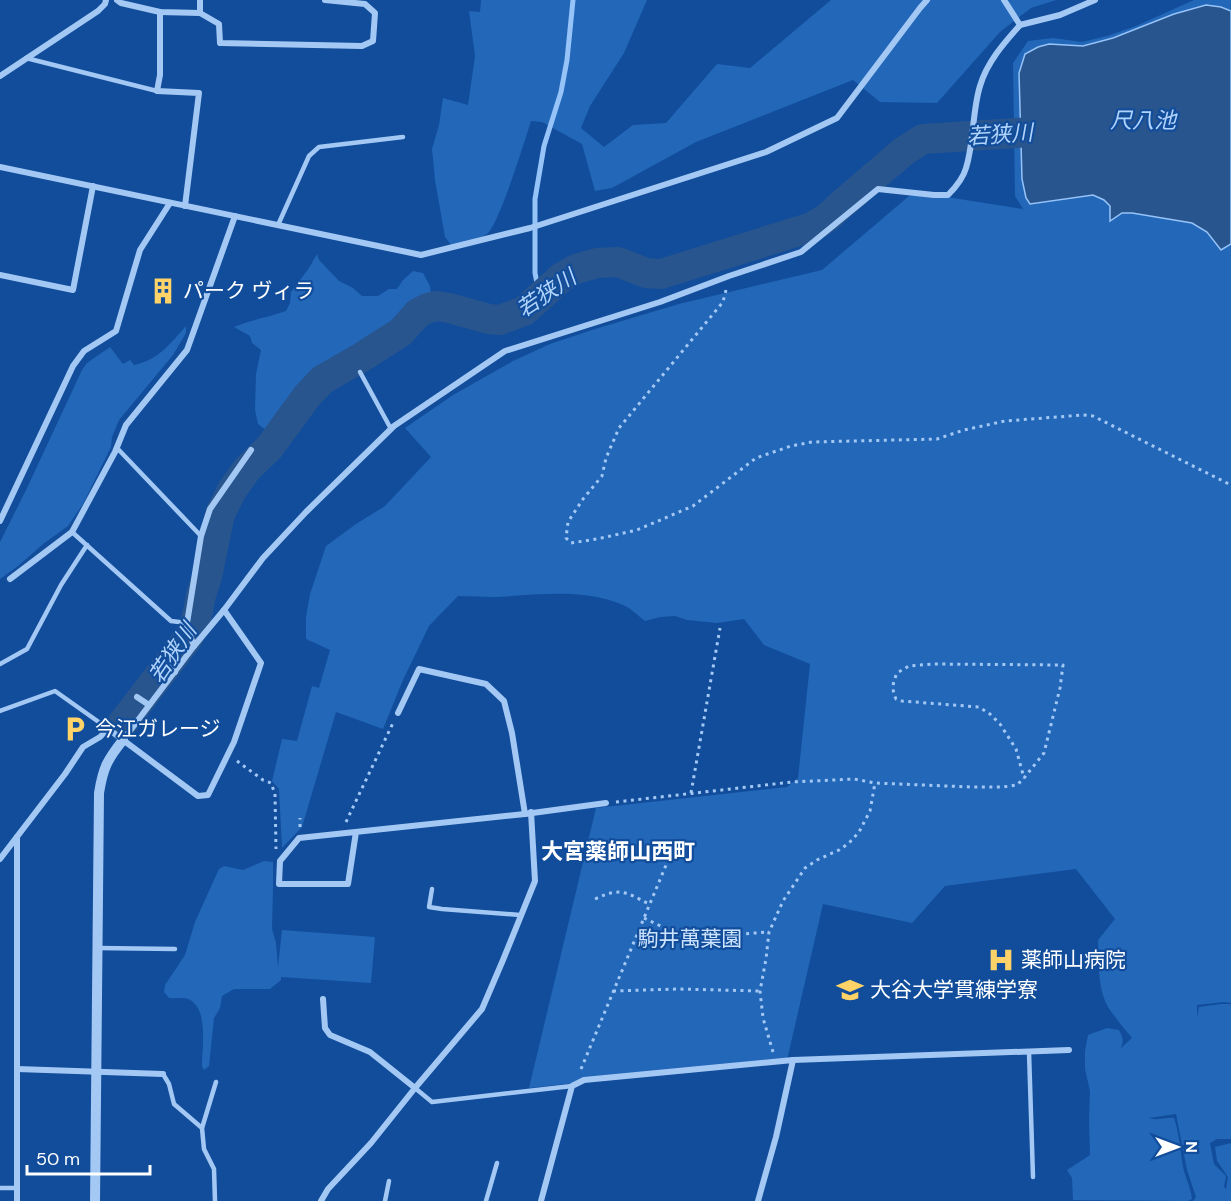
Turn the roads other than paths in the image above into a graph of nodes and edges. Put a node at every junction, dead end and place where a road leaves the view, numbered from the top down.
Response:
1 (106, 0) edge
2 (117, 0) edge
3 (200, 0) edge
4 (325, 0) edge
5 (927, 0) edge
6 (1004, 0) edge
7 (1095, 0) edge
8 (160, 12) junction
9 (200, 13) junction
10 (1020, 25) junction
11 (26, 58) junction
12 (0, 76) edge
13 (157, 92) junction
14 (403, 137) dead end
15 (0, 167) edge
16 (93, 186) junction
17 (171, 203) junction
18 (185, 206) junction
19 (235, 216) junction
20 (278, 225) junction
21 (0, 275) edge
22 (360, 372) dead end
23 (391, 429) junction
24 (117, 448) junction
25 (251, 450) dead end
26 (0, 521) edge
27 (72, 532) junction
28 (201, 536) junction
29 (87, 545) junction
30 (10, 579) dead end
31 (224, 610) junction
32 (187, 625) junction
33 (193, 644) junction
34 (164, 663) dead end
35 (0, 664) edge
36 (175, 672) junction
37 (137, 697) dead end
38 (149, 705) junction
39 (0, 711) edge
40 (398, 713) dead end
41 (110, 730) junction
42 (121, 739) junction
43 (606, 803) road end
44 (528, 813) junction
45 (356, 832) junction
46 (17, 837) junction
47 (0, 859) edge
48 (432, 889) dead end
49 (520, 915) junction
50 (96, 948) junction
51 (175, 950) dead end
52 (323, 999) dead end
53 (1070, 1050) dead end
54 (1029, 1052) junction
55 (793, 1060) junction
56 (17, 1069) junction
57 (96, 1072) junction
58 (163, 1074) joint
59 (216, 1082) dead end
60 (573, 1085) junction
61 (415, 1088) junction
62 (202, 1128) junction
63 (497, 1163) dead end
64 (1033, 1177) dead end
65 (389, 1181) dead end
66 (0, 1188) edge
67 (17, 1188) junction
68 (17, 1201) edge
69 (94, 1201) edge
70 (215, 1201) edge
71 (321, 1201) edge
72 (385, 1201) edge
73 (486, 1201) edge
74 (541, 1201) edge
75 (758, 1201) edge

1 - 11 street
2 - 8 street
3 - 9 street
4 - 9 street
5 - 20 street
6 - 10 street
7 - 10 street
8 - 9 street
8 - 13 street
10 - 23 street
11 - 12 street
11 - 13 lane
13 - 18 street
14 - 20 lane
15 - 16 street
16 - 17 street
16 - 21 street
17 - 18 street
17 - 26 street
18 - 19 street
19 - 20 street
19 - 24 street
22 - 23 lane
23 - 31 street
24 - 27 street
24 - 28 lane
25 - 28 street
27 - 29 lane
27 - 30 street
28 - 32 street
29 - 32 lane
29 - 35 lane
31 - 33 street
31 - 42 street
32 - 33 street
33 - 36 street
34 - 36 street
36 - 38 street
37 - 38 street
38 - 42 street
39 - 41 lane
40 - 44 street
41 - 42 street
41 - 46 street
42 - 50 street
43 - 44 street
44 - 45 street
44 - 49 street
45 - 45 street
46 - 47 street
46 - 56 street
48 - 49 lane
49 - 61 street
50 - 51 lane
50 - 57 street
52 - 61 street
53 - 54 street
54 - 55 street
54 - 64 lane
55 - 60 street
55 - 75 street
56 - 57 street
56 - 67 street
57 - 58 street
57 - 69 street
58 - 62 lane
59 - 62 lane
60 - 61 lane
60 - 74 street
61 - 71 street
62 - 70 lane
63 - 73 lane
65 - 72 lane
66 - 67 lane
67 - 68 street

